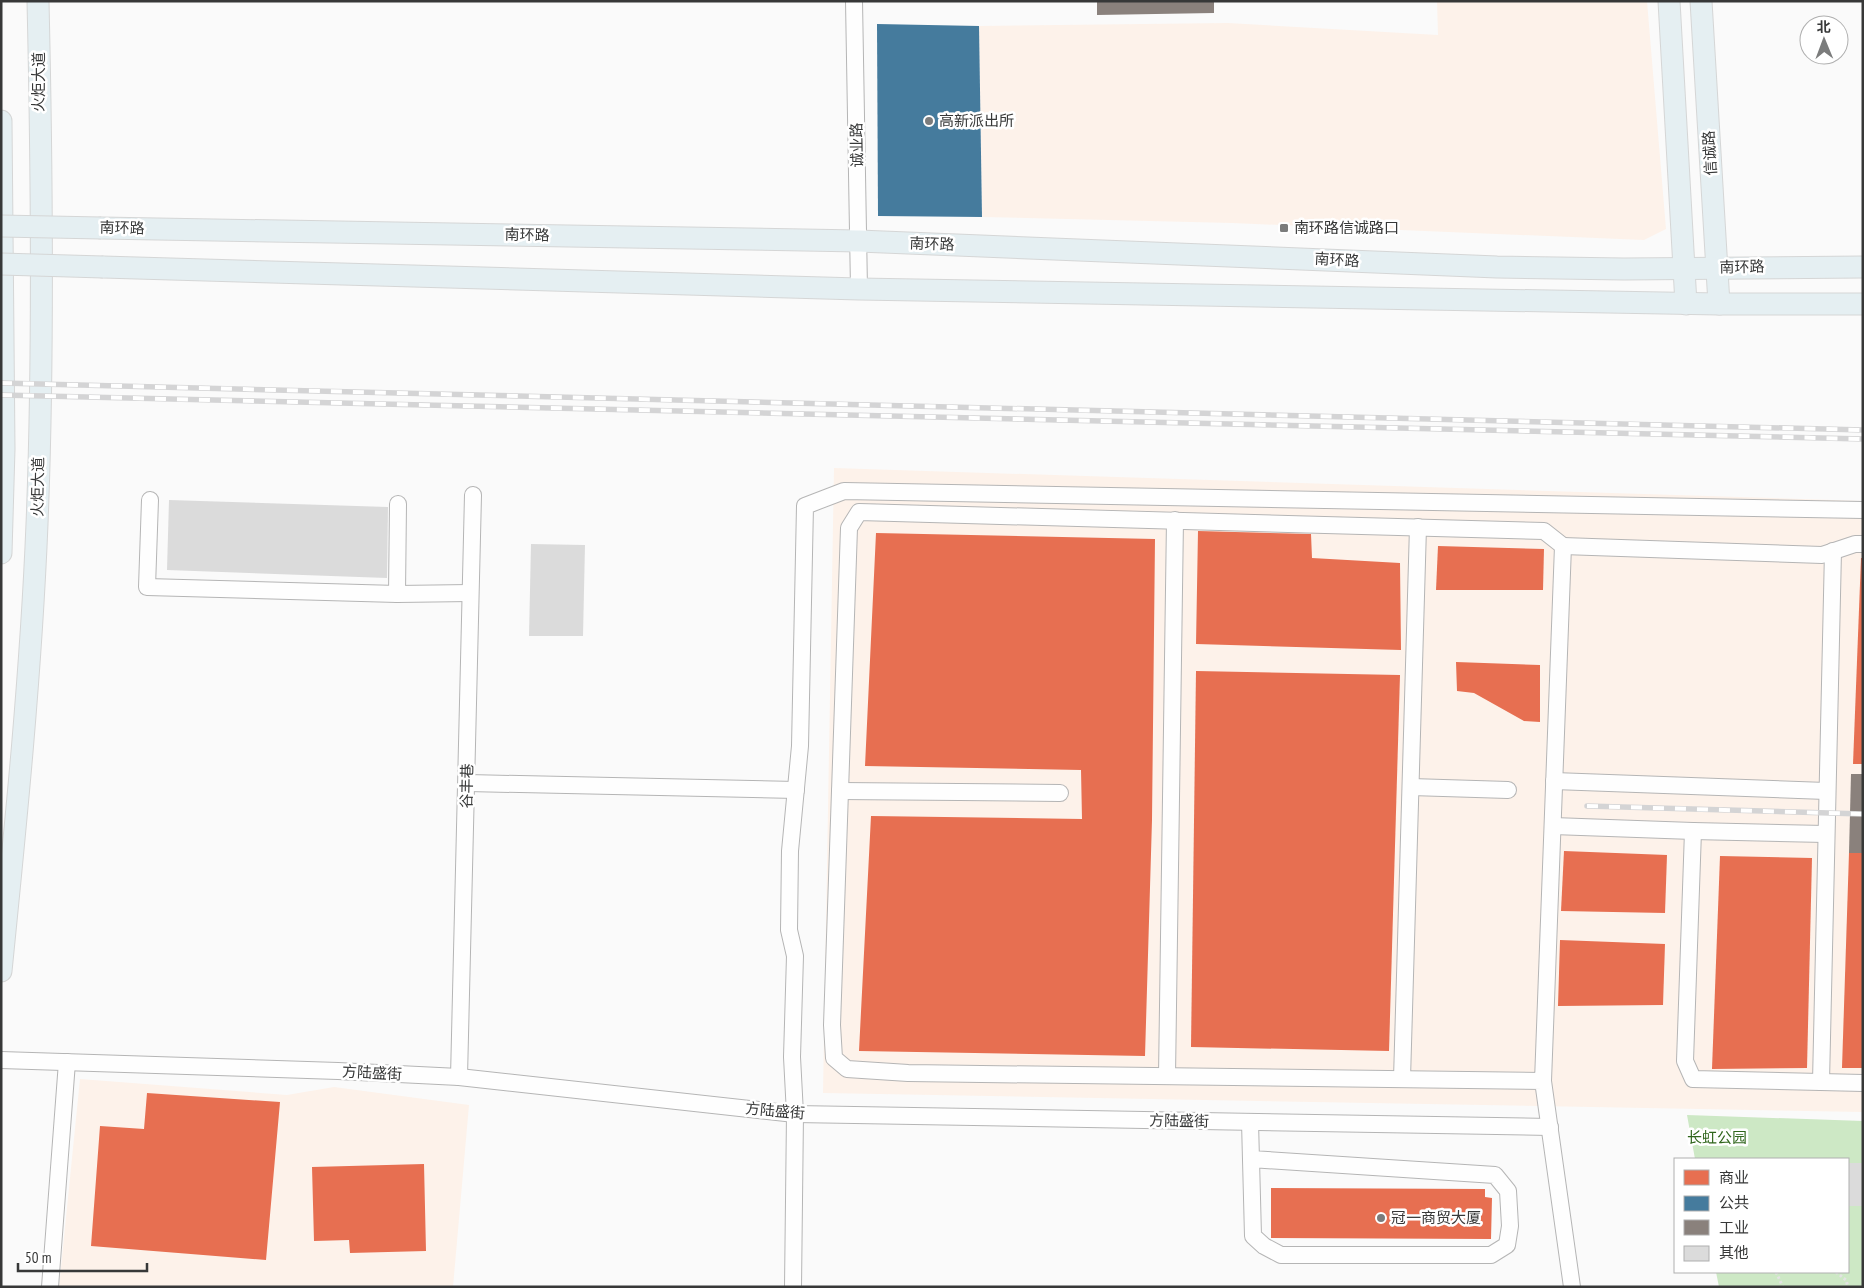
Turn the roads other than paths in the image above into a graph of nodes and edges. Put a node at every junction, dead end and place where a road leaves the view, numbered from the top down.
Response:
1 (38, 1) edge
2 (854, 1) edge
3 (1669, 1) edge
4 (1701, 1) edge
5 (1, 121) edge
6 (1, 226) edge
7 (859, 241) junction
8 (1, 264) edge
9 (1717, 267) junction
10 (1863, 267) edge
11 (1684, 268) junction
12 (859, 289) junction
13 (1686, 304) junction
14 (1719, 304) junction
15 (1863, 304) edge
16 (474, 495) dead end
17 (150, 500) dead end
18 (398, 504) dead end
19 (1863, 510) edge
20 (1175, 520) junction
21 (1418, 527) junction
22 (1863, 544) edge
23 (1563, 546) junction
24 (1832, 551) junction
25 (1, 553) edge
26 (470, 593) junction
27 (397, 594) junction
28 (1554, 781) junction
29 (468, 783) junction
30 (1410, 787) junction
31 (796, 790) junction
32 (1508, 790) dead end
33 (840, 791) junction
34 (1826, 791) junction
35 (1060, 793) dead end
36 (1552, 826) junction
37 (1693, 831) junction
38 (1825, 834) junction
39 (1, 972) edge
40 (1, 1060) edge
41 (67, 1062) junction
42 (1167, 1076) junction
43 (459, 1077) junction
44 (1402, 1079) junction
45 (1543, 1081) junction
46 (1820, 1082) junction
47 (1863, 1083) edge
48 (795, 1114) junction
49 (1250, 1122) junction
50 (1550, 1128) junction
51 (1250, 1159) junction
52 (50, 1287) edge
53 (793, 1287) edge
54 (1572, 1287) edge

1 - 39 main road, 火炬大道
2 - 7 street, 诚业路
3 - 11 main road
4 - 9 main road, 信诚路
5 - 25 main road
6 - 7 main road, 南环路, bridge
7 - 11 main road, 南环路
7 - 12 street, 诚业路
8 - 12 main road, bridge
9 - 10 main road, 南环路
9 - 11 main road, 南环路
9 - 14 main road, 信诚路
11 - 13 main road
12 - 13 main road
13 - 14 main road
14 - 15 main road
16 - 26 street, 谷丰巷
17 - 27 street
18 - 27 street
19 - 31 street
20 - 21 street
20 - 33 street
20 - 42 street
21 - 23 street
21 - 30 street
22 - 24 street
23 - 24 street
23 - 28 street
24 - 34 street
26 - 27 street
26 - 29 street, 谷丰巷
28 - 34 street
28 - 36 street
29 - 31 street
29 - 43 street, 谷丰巷
30 - 32 street
30 - 44 street
31 - 48 street
33 - 35 street
33 - 42 street
34 - 38 street
36 - 37 street
36 - 45 street
37 - 38 street
37 - 46 street
38 - 46 street
40 - 41 street, 方陆盛街
41 - 43 street, 方陆盛街
41 - 52 street
42 - 44 street
43 - 48 street, 方陆盛街
44 - 45 street
45 - 50 street
46 - 47 street
48 - 49 street, 方陆盛街
48 - 53 street
49 - 50 street, 方陆盛街
49 - 51 street
50 - 54 street
51 - 51 street

